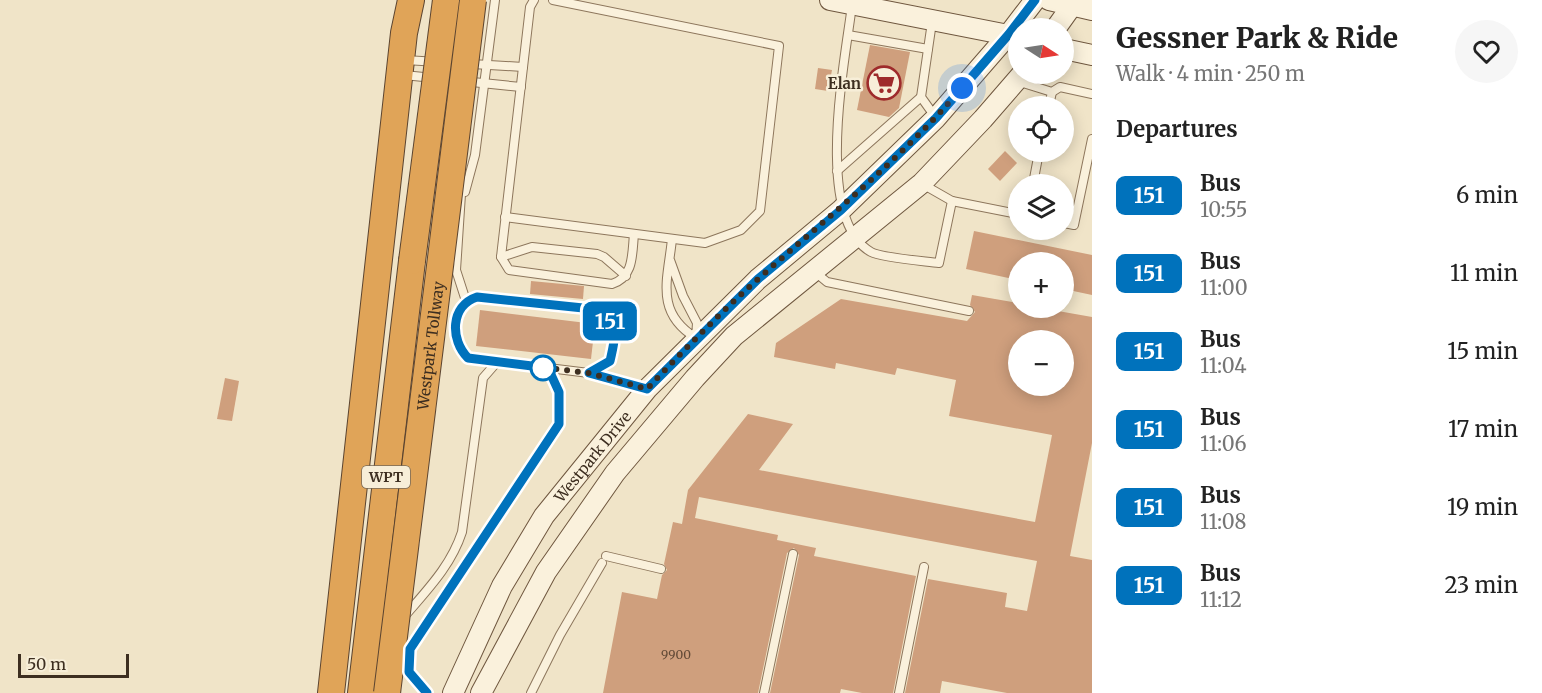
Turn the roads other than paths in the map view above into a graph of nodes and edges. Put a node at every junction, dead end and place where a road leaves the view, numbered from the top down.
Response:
1 (411, 0) edge
2 (446, 0) edge
3 (473, 0) edge
4 (495, 0) edge
5 (534, 0) edge
6 (553, 0) edge
7 (830, 0) edge
8 (1035, 0) edge
9 (1049, 0) edge
10 (1074, 3) edge
11 (852, 4) junction
12 (1092, 10) edge
13 (1024, 18) edge
14 (1063, 18) edge
15 (932, 20) junction
16 (1008, 34) edge
17 (848, 35) junction
18 (1008, 41) edge
19 (928, 49) junction
20 (1074, 51) edge
21 (1092, 55) edge
22 (487, 65) junction
23 (523, 67) junction
24 (400, 68) junction
25 (461, 81) junction
26 (484, 84) junction
27 (1013, 84) edge
28 (1033, 84) edge
29 (521, 87) junction
30 (1052, 93) junction
31 (1092, 94) edge
32 (1051, 96) edge
33 (921, 97) junction
34 (936, 118) junction
35 (1092, 139) edge
36 (837, 171) junction
37 (922, 183) junction
38 (952, 201) junction
39 (463, 202) junction
40 (841, 210) junction
41 (1008, 212) edge
42 (505, 217) junction
43 (1074, 225) edge
44 (634, 234) junction
45 (672, 239) junction
46 (856, 239) junction
47 (501, 257) junction
48 (670, 260) junction
49 (815, 272) junction
50 (626, 276) junction
51 (466, 301) junction
52 (969, 311) dead end
53 (696, 338) junction
54 (714, 357) junction
55 (497, 362) junction
56 (548, 368) junction
57 (589, 373) junction
58 (647, 389) junction
59 (544, 516) junction
60 (569, 539) junction
61 (793, 554) dead end
62 (924, 567) dead end
63 (661, 569) dead end
64 (331, 693) edge
65 (361, 693) edge
66 (387, 693) edge
67 (398, 693) edge
68 (427, 693) edge
69 (453, 693) edge
70 (481, 693) edge
71 (531, 693) edge
72 (764, 693) edge
73 (899, 693) edge

1 - 24 highway
2 - 65 highway, Westpark Tollway / WPT, bridge
3 - 66 highway, Westpark Tollway / WPT, bridge
4 - 22 lane
5 - 23 lane
6 - 45 lane
7 - 11 main road
8 - 13 main road, Westpark Drive
9 - 10 main road
10 - 12 main road
10 - 14 main road
11 - 15 main road
11 - 17 lane
15 - 16 main road
15 - 19 lane
17 - 19 lane
17 - 36 lane
18 - 34 main road, Westpark Drive
19 - 33 lane
20 - 21 main road
22 - 23 lane
22 - 24 lane
22 - 26 lane
23 - 29 lane
24 - 25 lane
24 - 64 highway
25 - 26 lane
25 - 39 lane
26 - 29 lane
26 - 39 lane
27 - 37 main road, Westpark Drive
28 - 30 lane
29 - 42 lane
30 - 31 lane
30 - 32 lane
33 - 34 lane
33 - 36 lane
34 - 40 main road, Westpark Drive
35 - 43 lane
36 - 40 lane
37 - 38 lane
37 - 46 main road, Westpark Drive
38 - 41 lane
38 - 46 lane
39 - 51 lane
40 - 46 lane
40 - 53 main road, Westpark Drive
42 - 44 lane
42 - 47 lane
44 - 45 lane
44 - 50 lane
45 - 48 lane
46 - 49 main road, Westpark Drive
47 - 50 lane
47 - 50 lane
48 - 53 lane
48 - 53 lane
49 - 52 lane
49 - 54 main road, Westpark Drive
51 - 55 lane
51 - 57 lane
53 - 54 main road
53 - 58 main road, Westpark Drive
54 - 60 main road, Westpark Drive
55 - 56 lane
55 - 67 lane
56 - 57 lane
56 - 68 lane
57 - 58 lane
58 - 59 main road, Westpark Drive
59 - 60 main road
59 - 69 main road, Westpark Drive
60 - 70 main road, Westpark Drive
61 - 72 lane
62 - 73 lane
63 - 71 lane

